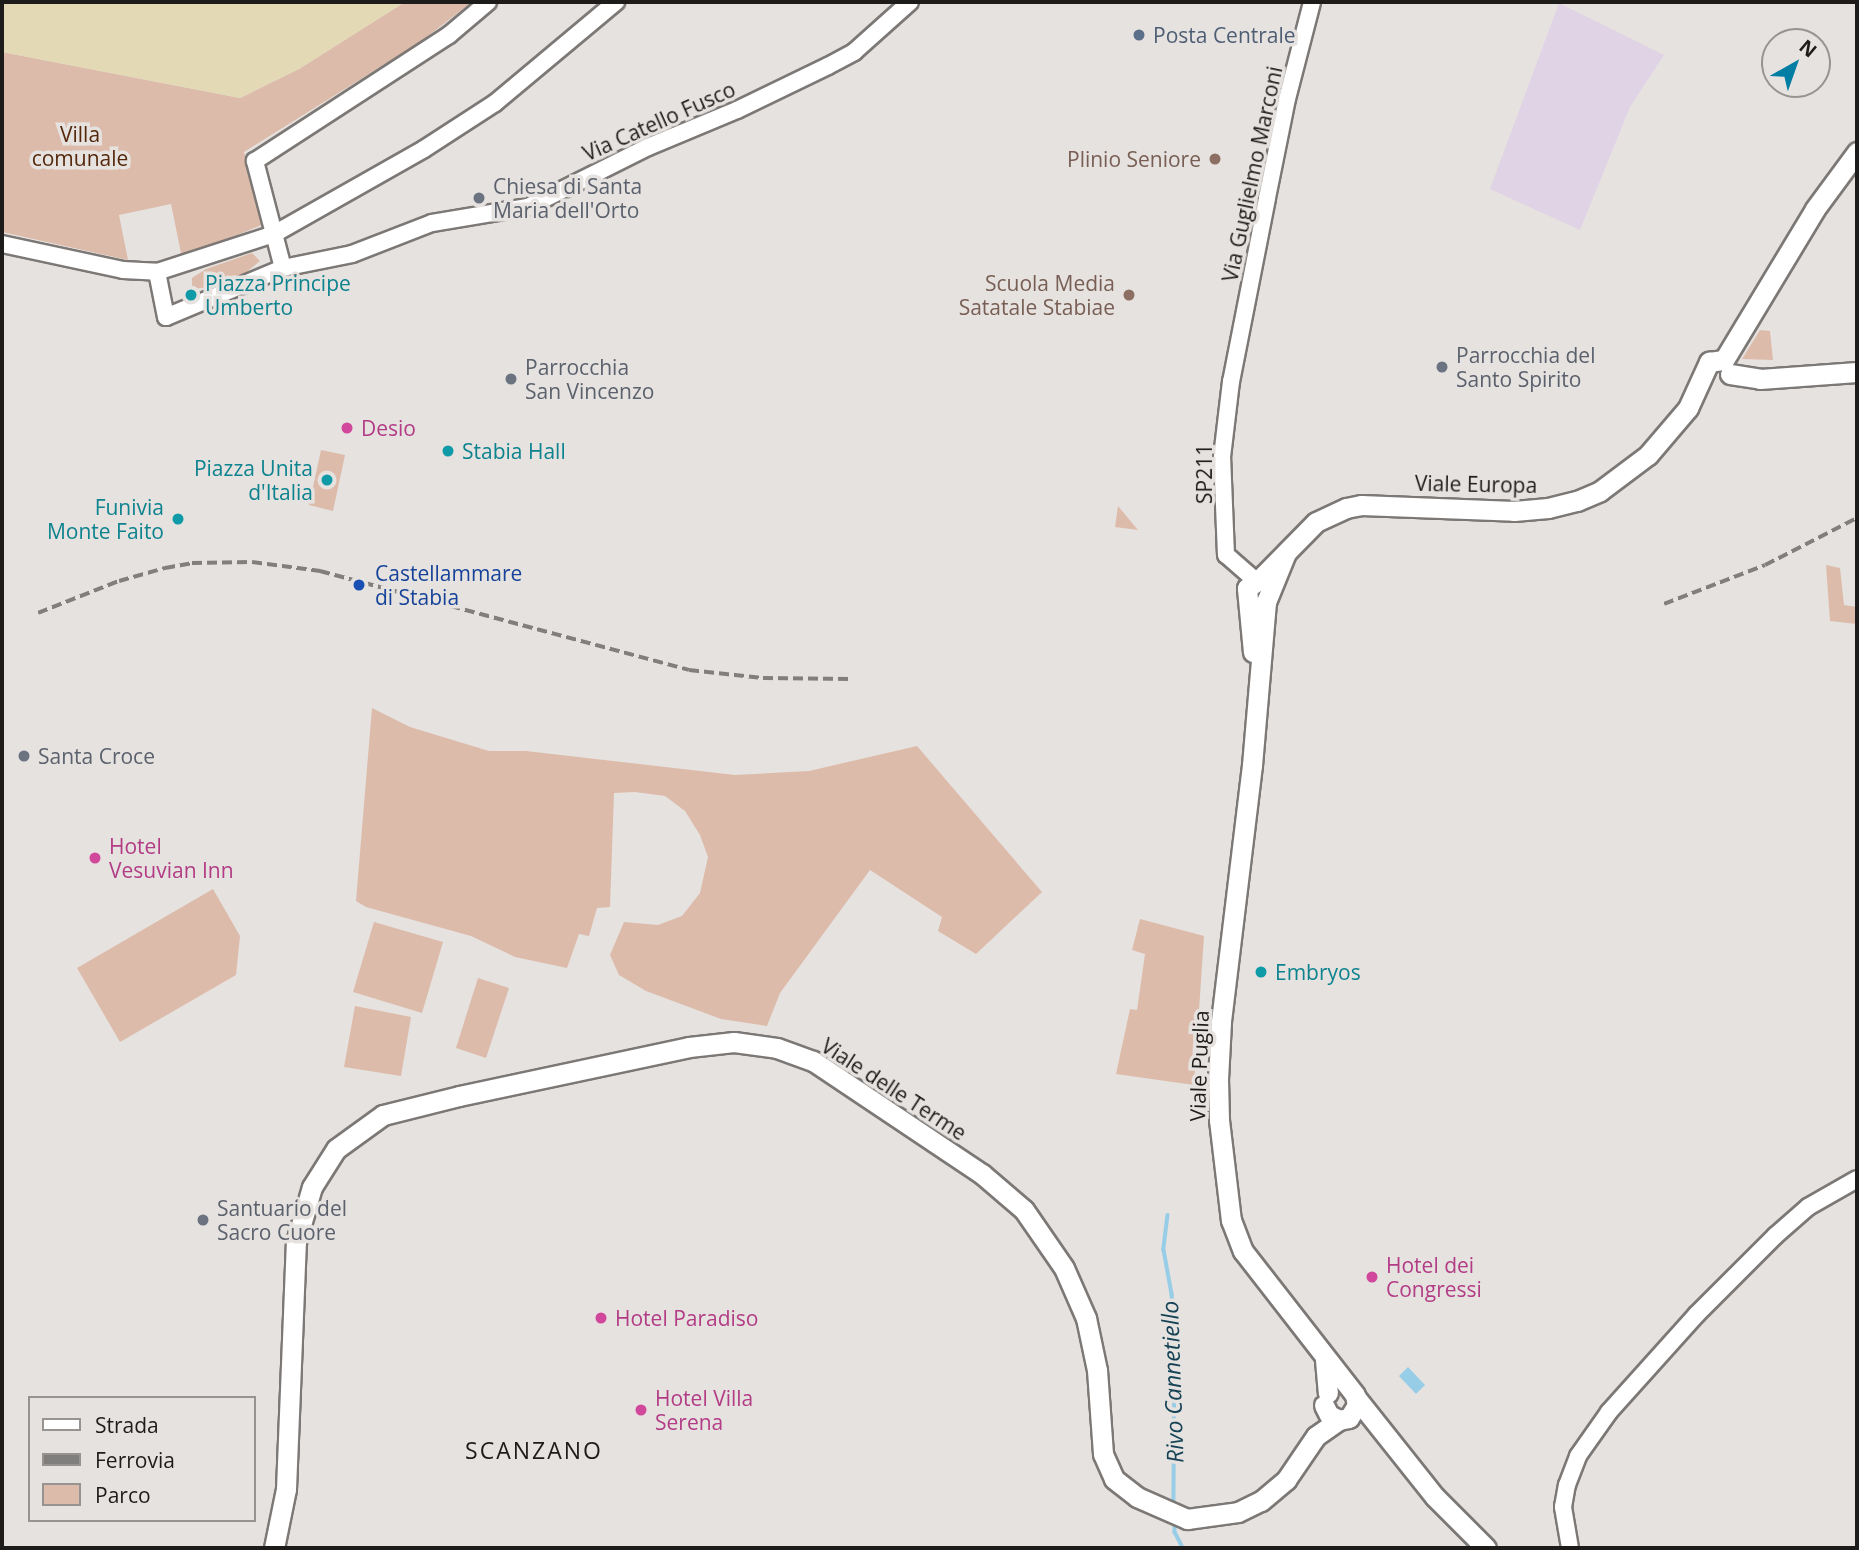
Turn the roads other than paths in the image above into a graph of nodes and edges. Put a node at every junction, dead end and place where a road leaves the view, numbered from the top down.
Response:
1 (488, 2) edge
2 (616, 2) edge
3 (910, 2) edge
4 (1312, 2) edge
5 (1857, 152) edge
6 (274, 234) junction
7 (2, 244) edge
8 (284, 268) junction
9 (157, 272) junction
10 (1237, 355) joint
11 (1719, 372) junction
12 (1857, 372) edge
13 (1260, 590) junction
14 (1857, 1179) edge
15 (1325, 1360) junction
16 (1326, 1399) junction
17 (1350, 1406) junction
18 (1316, 1436) junction
19 (274, 1548) edge
20 (1486, 1548) edge
21 (1570, 1548) edge

1 - 6 street
2 - 6 street
3 - 8 street, Via Catello Fusco
4 - 10 street, Via Guglielmo Marconi
5 - 11 main road
6 - 8 street
6 - 9 street
7 - 9 street
8 - 9 street
10 - 13 street, SP211
11 - 12 main road
11 - 13 main road, Viale Europa
13 - 15 main road, Viale Puglia
14 - 21 street
15 - 16 main road
15 - 17 main road, Viale Puglia
16 - 17 main road
16 - 17 main road
16 - 18 main road
17 - 18 main road, Viale delle Terme
17 - 20 main road
18 - 19 main road, Viale delle Terme

